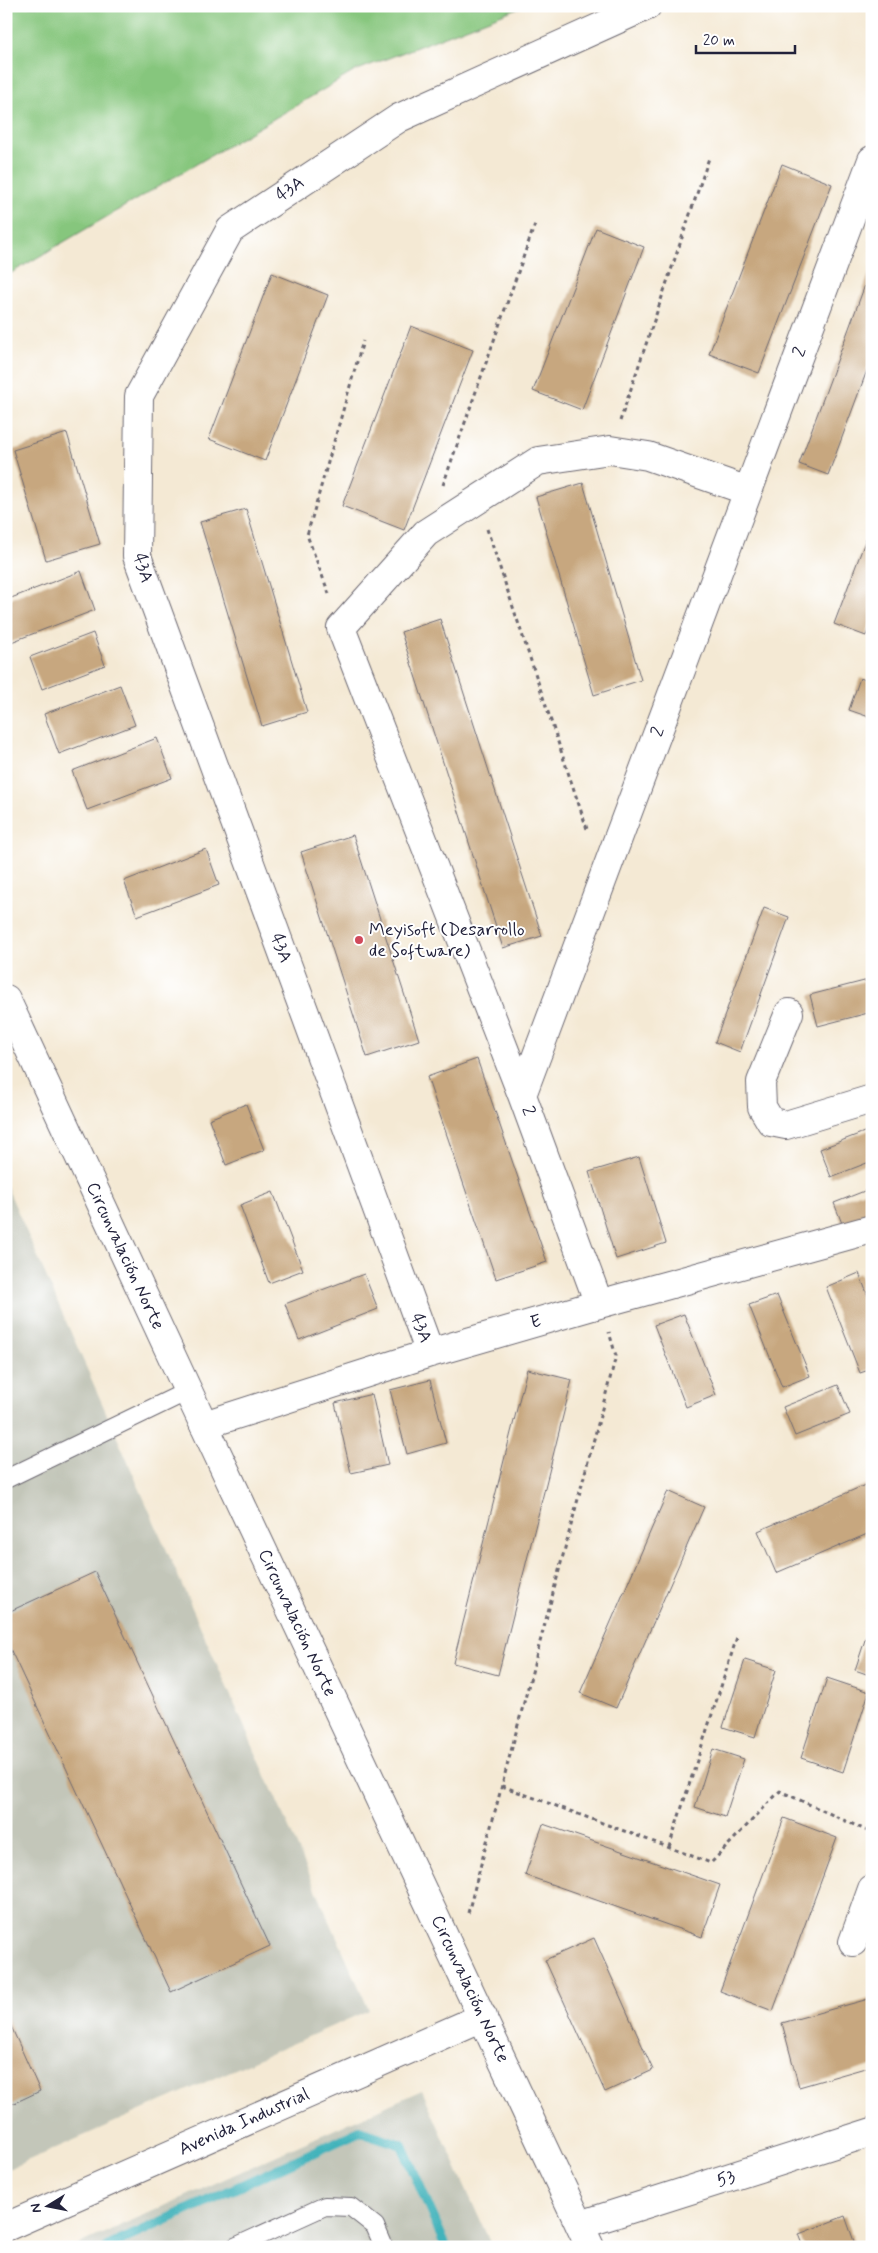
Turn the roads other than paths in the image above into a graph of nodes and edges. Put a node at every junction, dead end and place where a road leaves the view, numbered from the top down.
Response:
1 (647, 6) edge
2 (872, 160) edge
3 (748, 491) junction
4 (6, 999) edge
5 (789, 1013) dead end
6 (522, 1095) junction
7 (872, 1099) edge
8 (872, 1229) edge
9 (599, 1304) junction
10 (430, 1353) junction
11 (188, 1391) junction
12 (204, 1425) junction
13 (6, 1479) edge
14 (872, 1889) edge
15 (853, 1942) dead end
16 (483, 2017) junction
17 (872, 2132) edge
18 (6, 2227) edge
19 (585, 2236) edge
20 (235, 2247) edge
21 (384, 2247) edge

1 - 10 street, 43A
2 - 3 street, 2
3 - 6 street, 2
3 - 6 street
4 - 11 street, Circunvalación Norte
5 - 7 street
6 - 9 street, 2
8 - 9 street, E
9 - 10 street, E
10 - 12 street, E
11 - 12 street, Circunvalación Norte
11 - 13 lane
12 - 16 street, Circunvalación Norte
14 - 15 street
16 - 18 street, Avenida Industrial
16 - 19 street, Circunvalación Norte
17 - 19 street, 53
20 - 21 lane

